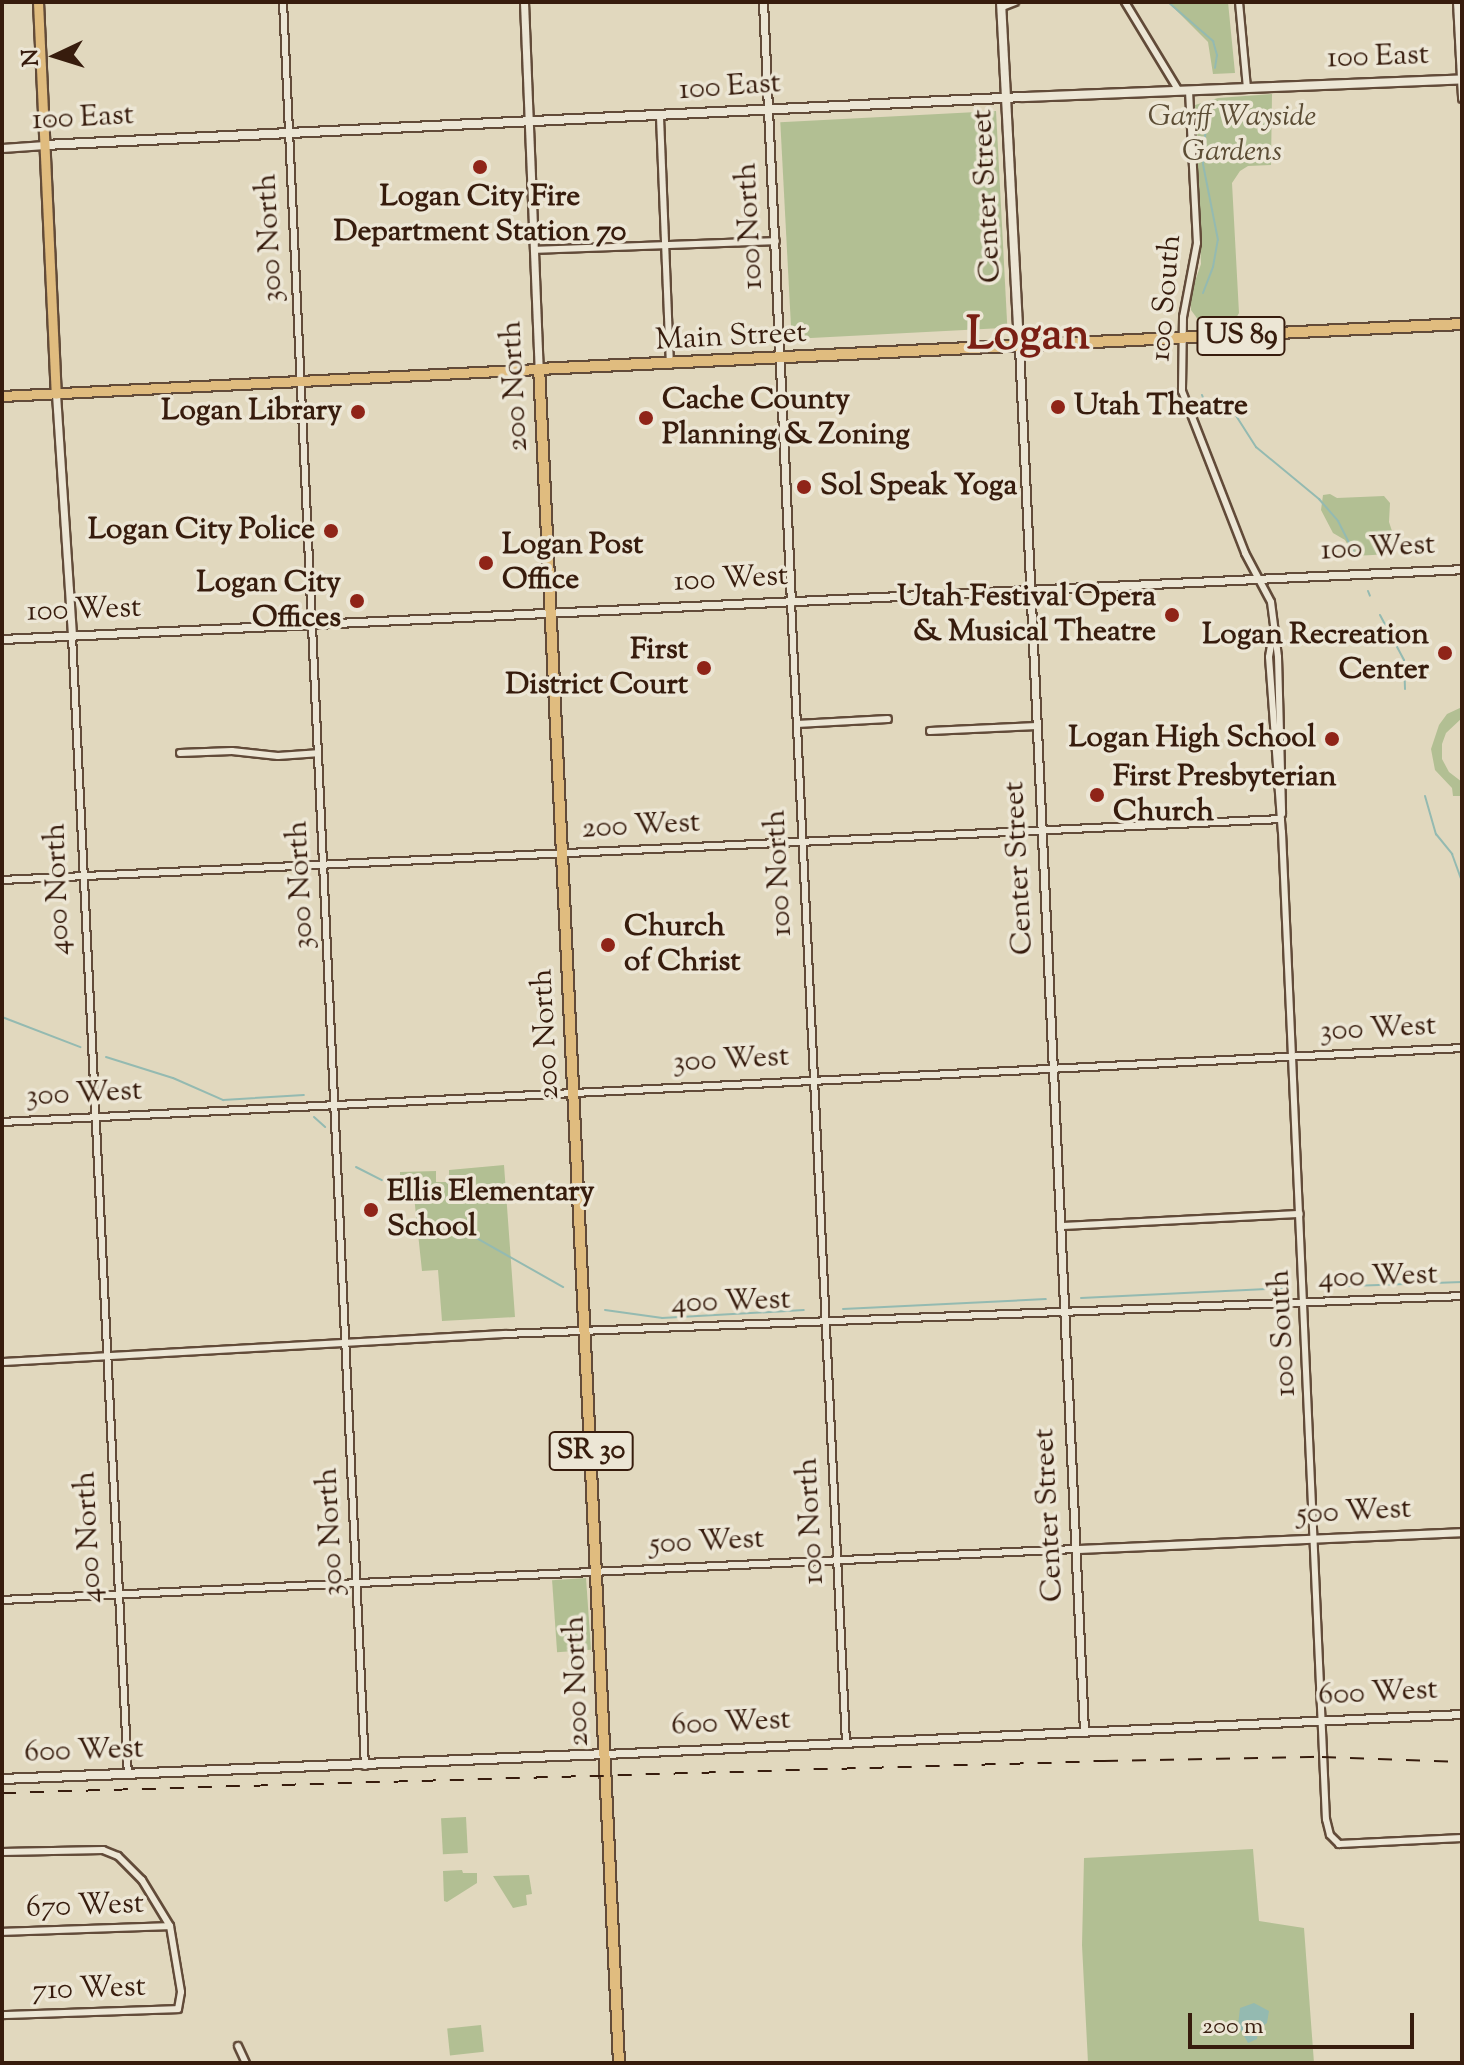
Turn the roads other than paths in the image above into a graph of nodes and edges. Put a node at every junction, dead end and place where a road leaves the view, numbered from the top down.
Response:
1 (38, 2) edge
2 (283, 2) edge
3 (524, 2) edge
4 (763, 2) edge
5 (1015, 2) edge
6 (1125, 2) edge
7 (1239, 2) edge
8 (1457, 2) edge
9 (1002, 5) edge
10 (1462, 79) edge
11 (1244, 88) junction
12 (1189, 91) junction
13 (1006, 98) junction
14 (1462, 99) edge
15 (768, 110) junction
16 (660, 117) junction
17 (528, 123) junction
18 (289, 133) junction
19 (45, 145) junction
20 (2, 148) edge
21 (776, 241) junction
22 (665, 245) junction
23 (534, 250) junction
24 (1462, 324) edge
25 (1181, 339) junction
26 (1019, 347) junction
27 (782, 360) junction
28 (670, 365) junction
29 (539, 369) junction
30 (300, 380) junction
31 (56, 394) junction
32 (2, 396) edge
33 (1462, 569) edge
34 (1260, 579) junction
35 (1031, 590) junction
36 (791, 602) junction
37 (549, 612) junction
38 (311, 625) junction
39 (72, 636) junction
40 (2, 639) edge
41 (888, 719) dead end
42 (797, 724) junction
43 (1037, 726) junction
44 (930, 731) dead end
45 (180, 753) dead end
46 (317, 753) junction
47 (1281, 818) junction
48 (1042, 830) junction
49 (803, 842) junction
50 (561, 853) junction
51 (323, 863) junction
52 (83, 875) junction
53 (2, 880) edge
54 (1462, 1048) edge
55 (1292, 1057) junction
56 (1053, 1067) junction
57 (814, 1079) junction
58 (573, 1092) junction
59 (334, 1104) junction
60 (93, 1117) junction
61 (2, 1122) edge
62 (1300, 1214) junction
63 (1061, 1226) junction
64 (1462, 1296) edge
65 (1304, 1303) junction
66 (1065, 1312) junction
67 (826, 1322) junction
68 (585, 1331) junction
69 (345, 1342) junction
70 (105, 1357) junction
71 (2, 1362) edge
72 (1462, 1532) edge
73 (1315, 1539) junction
74 (1076, 1549) junction
75 (838, 1561) junction
76 (597, 1572) junction
77 (357, 1583) junction
78 (117, 1595) junction
79 (2, 1600) edge
80 (1462, 1714) edge
81 (1324, 1721) junction
82 (1084, 1731) junction
83 (846, 1742) junction
84 (605, 1754) junction
85 (365, 1766) junction
86 (128, 1775) junction
87 (2, 1779) edge
88 (1462, 1838) edge
89 (2, 1852) edge
90 (170, 1926) junction
91 (2, 1932) edge
92 (2, 2015) edge
93 (238, 2046) dead end
94 (246, 2063) edge
95 (619, 2063) edge

1 - 19 main road, 400 North
2 - 18 street, 300 North
3 - 17 street, 200 North
4 - 15 street, 100 North
5 - 9 street
6 - 12 street
7 - 11 street
8 - 10 street
9 - 13 main road, Center Street
10 - 11 main road, 100 East
10 - 14 street
11 - 12 main road, 100 East
12 - 13 main road, 100 East
12 - 25 street, 100 South
13 - 15 main road, 100 East
13 - 26 main road, Center Street
15 - 16 main road, 100 East
15 - 21 street, 100 North
16 - 17 main road, 100 East
16 - 22 street
17 - 18 main road, 100 East
17 - 23 street, 200 North
18 - 19 main road, 100 East
18 - 30 street, 300 North
19 - 20 street, 100 East
19 - 31 main road, 400 North
21 - 22 street
21 - 27 street, 100 North
22 - 23 street
22 - 28 street
23 - 29 street, 200 North
24 - 25 highway, Main Street / US 89
25 - 26 highway, Main Street / US 89
25 - 34 street, 100 South
26 - 27 highway, Main Street / US 89
26 - 35 street, Center Street
27 - 28 highway, Main Street / US 89
27 - 36 street, 100 North
28 - 29 highway, Main Street / US 89
29 - 30 main road, Main Street / US 89
29 - 37 highway, 200 North / SR 30
30 - 31 main road, Main Street / US 89
30 - 38 street, 300 North
31 - 32 main road, Main Street
31 - 39 street, 400 North
33 - 34 street, 100 West
34 - 35 street, 100 West
34 - 47 street, 100 South
35 - 36 street, 100 West
35 - 43 street, Center Street
36 - 37 street, 100 West
36 - 42 street, 100 North
37 - 38 street, 100 West
37 - 50 highway, 200 North / SR 30
38 - 39 street, 100 West
38 - 46 street, 300 North
39 - 40 street, 100 West
39 - 52 street, 400 North
41 - 42 street
42 - 49 street, 100 North
43 - 44 street
43 - 48 street, Center Street
45 - 46 street
46 - 51 street, 300 North
47 - 48 street, 200 West
47 - 55 street, 100 South
48 - 49 street, 200 West
48 - 56 street, Center Street
49 - 50 street, 200 West
49 - 57 street, 100 North
50 - 51 street, 200 West
50 - 58 highway, 200 North / SR 30
51 - 52 street, 200 West
51 - 59 street, 300 North
52 - 53 street, 200 West
52 - 60 street, 400 North
54 - 55 street, 300 West
55 - 56 street, 300 West
55 - 62 street, 100 South
56 - 57 street, 300 West
56 - 63 street, Center Street
57 - 58 street, 300 West
57 - 67 street, 100 North
58 - 59 street, 300 West
58 - 68 highway, 200 North / SR 30
59 - 60 street, 300 West
59 - 69 street, 300 North
60 - 61 street, 300 West
60 - 70 street, 400 North
62 - 63 street
62 - 65 street, 100 South
63 - 66 street, Center Street
64 - 65 street, 400 West
65 - 66 street, 400 West
65 - 73 street, 100 South
66 - 67 street, 400 West
66 - 74 street, Center Street
67 - 68 street, 400 West
67 - 75 street, 100 North
68 - 69 street, 400 West
68 - 76 highway, 200 North / SR 30
69 - 70 street, 400 West
69 - 77 street, 300 North
70 - 71 street, 400 West
70 - 78 street, 400 North
72 - 73 street, 500 West
73 - 74 street, 500 West
73 - 81 street, 100 South
74 - 75 street, 500 West
74 - 82 street, Center Street
75 - 76 street, 500 West
75 - 83 street, 100 North
76 - 77 street, 500 West
76 - 84 highway, 200 North / SR 30
77 - 78 street, 500 West
77 - 85 street, 300 North
78 - 79 street, 500 West
78 - 86 street, 400 North
80 - 81 street, 600 West
81 - 82 street, 600 West
81 - 88 street, 100 South
82 - 83 street, 600 West
83 - 84 street, 600 West
84 - 85 main road, 600 West
84 - 95 highway, 200 North / SR 30
85 - 86 main road, 600 West
86 - 87 main road, 600 West
89 - 90 street
90 - 91 street, 670 West
90 - 92 street, 710 West
93 - 94 street

